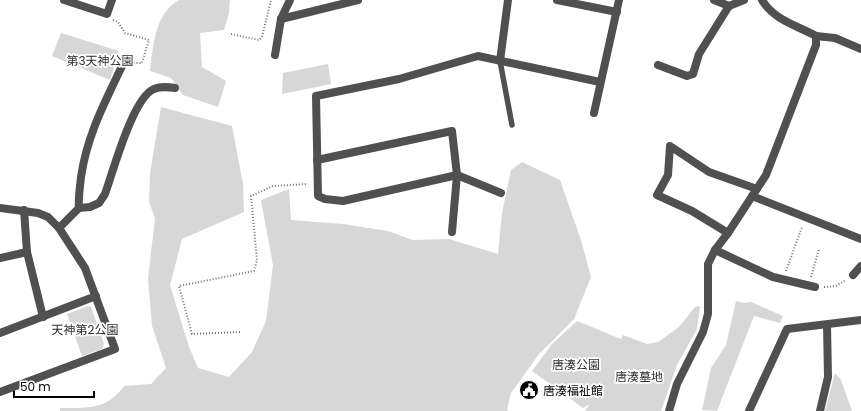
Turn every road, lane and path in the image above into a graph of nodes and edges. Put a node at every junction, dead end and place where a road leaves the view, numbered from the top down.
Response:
1 (64, 0) edge
2 (112, 0) edge
3 (271, 0) edge
4 (290, 0) edge
5 (358, 0) edge
6 (508, 0) edge
7 (557, 0) edge
8 (619, 0) edge
9 (714, 0) edge
10 (744, 0) edge
11 (762, 0) edge
12 (729, 6) junction
13 (617, 12) junction
14 (107, 14) junction
15 (281, 19) junction
16 (231, 34) dead end
17 (816, 36) junction
18 (861, 48) edge
19 (275, 55) dead end
20 (500, 61) junction
21 (122, 64) joint
22 (658, 65) dead end
23 (600, 82) junction
24 (175, 88) dead end
25 (594, 113) dead end
26 (512, 126) dead end
27 (317, 160) junction
28 (457, 175) junction
29 (318, 183) junction
30 (757, 189) junction
31 (501, 193) dead end
32 (752, 196) junction
33 (0, 208) edge
34 (79, 208) junction
35 (24, 210) junction
36 (802, 227) dead end
37 (59, 228) junction
38 (452, 232) dead end
39 (728, 233) junction
40 (861, 239) edge
41 (819, 249) dead end
42 (715, 250) junction
43 (27, 252) junction
44 (0, 258) edge
45 (861, 266) edge
46 (853, 275) joint
47 (784, 280) junction
48 (812, 286) junction
49 (96, 296) junction
50 (43, 317) junction
51 (861, 320) edge
52 (827, 325) junction
53 (240, 332) dead end
54 (0, 333) edge
55 (0, 392) edge
56 (669, 411) edge
57 (748, 411) edge
58 (820, 411) edge

1 - 14 street
2 - 14 street
3 - 16 path
4 - 15 street
5 - 15 street
6 - 20 street
7 - 13 street
8 - 13 street
9 - 12 street
10 - 12 street
11 - 17 street
12 - 22 street
13 - 23 street
14 - 21 path
15 - 19 street
17 - 18 street
17 - 30 street
20 - 23 street
20 - 26 lane
20 - 27 street
21 - 34 street
23 - 25 street
24 - 34 street
27 - 28 street
27 - 29 street
28 - 29 street
28 - 31 street
28 - 38 street
29 - 53 path
30 - 32 street
30 - 39 street
32 - 39 street
32 - 40 street
33 - 35 street
34 - 37 street
35 - 37 street
35 - 43 street
36 - 47 path
37 - 49 street
39 - 42 street
41 - 48 path
42 - 47 street
42 - 56 street
43 - 44 street
43 - 50 street
45 - 46 street
46 - 48 path
47 - 48 street
49 - 50 street
49 - 55 street
50 - 54 street
51 - 52 street
52 - 57 street
52 - 58 street

